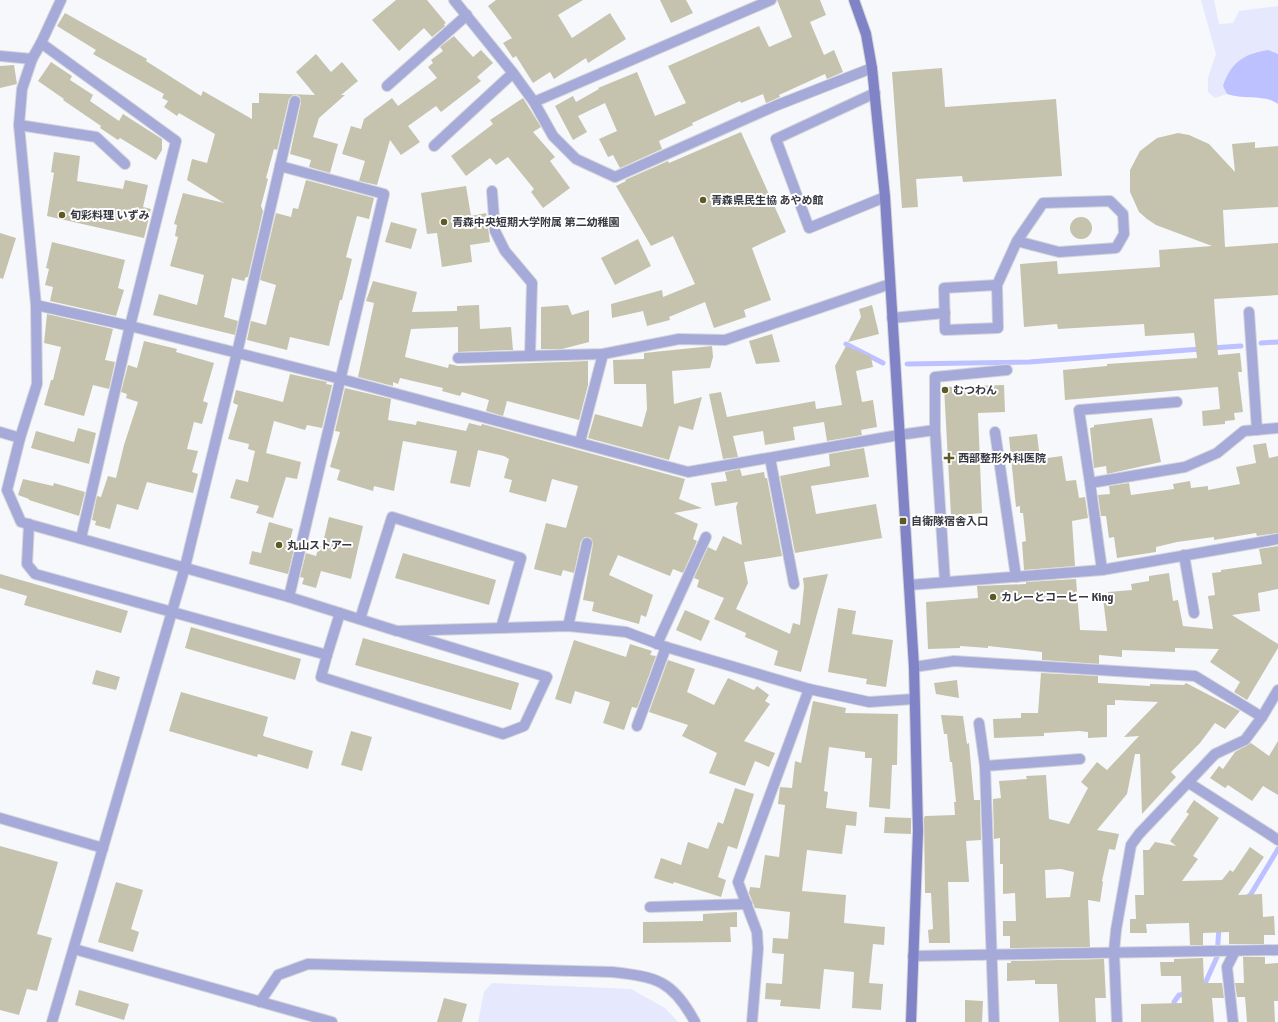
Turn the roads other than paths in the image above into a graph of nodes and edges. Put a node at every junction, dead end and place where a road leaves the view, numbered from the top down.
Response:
1 (61, 0) edge
2 (454, 0) edge
3 (771, 0) edge
4 (854, 0) edge
5 (467, 14) junction
6 (41, 43) junction
7 (0, 56) edge
8 (32, 59) junction
9 (872, 68) junction
10 (513, 73) junction
11 (387, 86) dead end
12 (875, 93) junction
13 (295, 101) dead end
14 (534, 102) junction
15 (19, 125) junction
16 (434, 146) dead end
17 (125, 164) dead end
18 (280, 166) junction
19 (492, 191) dead end
20 (885, 197) junction
21 (1017, 241) junction
22 (890, 284) junction
23 (996, 285) junction
24 (36, 305) junction
25 (1249, 312) dead end
26 (944, 313) junction
27 (892, 318) junction
28 (130, 326) junction
29 (237, 353) junction
30 (603, 354) junction
31 (530, 356) junction
32 (458, 358) dead end
33 (1007, 370) dead end
34 (341, 379) junction
35 (1177, 402) dead end
36 (1278, 428) edge
37 (935, 430) junction
38 (1257, 430) junction
39 (0, 432) edge
40 (995, 432) dead end
41 (900, 435) junction
42 (20, 438) junction
43 (580, 442) junction
44 (770, 458) junction
45 (1090, 483) junction
46 (29, 524) junction
47 (706, 537) dead end
48 (81, 538) junction
49 (1278, 539) edge
50 (587, 544) dead end
51 (1184, 555) junction
52 (185, 567) junction
53 (1102, 570) junction
54 (1016, 576) junction
55 (945, 582) junction
56 (794, 584) dead end
57 (909, 585) junction
58 (289, 597) junction
59 (172, 611) junction
60 (340, 613) junction
61 (1194, 613) dead end
62 (360, 619) junction
63 (568, 626) junction
64 (501, 628) junction
65 (397, 631) junction
66 (662, 645) junction
67 (327, 655) junction
68 (914, 667) junction
69 (809, 690) junction
70 (1278, 690) edge
71 (914, 699) junction
72 (1262, 716) junction
73 (979, 723) dead end
74 (637, 726) dead end
75 (1080, 759) dead end
76 (985, 766) junction
77 (1189, 783) junction
78 (0, 818) edge
79 (1274, 837) edge
80 (103, 848) junction
81 (747, 904) junction
82 (650, 907) dead end
83 (74, 949) junction
84 (1278, 950) edge
85 (1230, 951) junction
86 (1114, 952) junction
87 (913, 956) junction
88 (991, 956) junction
89 (260, 1002) junction
90 (52, 1022) edge
91 (332, 1022) edge
92 (695, 1022) edge
93 (752, 1022) edge
94 (911, 1022) edge
95 (994, 1022) edge
96 (1117, 1022) edge
97 (1233, 1022) edge

1 - 6 street
2 - 5 street
3 - 14 street
4 - 9 street
5 - 10 street
5 - 11 street
6 - 8 street
6 - 28 street
7 - 8 street
8 - 15 street
9 - 12 street
9 - 14 street
10 - 14 street
10 - 16 street
12 - 20 street
12 - 20 street
13 - 18 street
15 - 17 street
15 - 24 street
18 - 29 street
18 - 34 street
19 - 31 street
20 - 22 street
21 - 21 street
21 - 23 street
22 - 27 street
22 - 30 street
23 - 26 street
23 - 26 street
24 - 28 street
24 - 42 street
25 - 38 street
26 - 27 street
27 - 41 street
28 - 29 street
28 - 48 street
29 - 34 street
29 - 52 street
30 - 31 street
30 - 43 street
31 - 32 street
33 - 37 street
34 - 43 street
34 - 58 street
35 - 45 street
36 - 38 street
37 - 41 street
37 - 55 street
38 - 45 street
39 - 42 street
40 - 54 street
41 - 44 street
41 - 57 street
42 - 46 street
43 - 44 street
44 - 56 street
45 - 53 street
46 - 48 street
46 - 59 street
47 - 66 street
48 - 52 street
49 - 51 street
50 - 63 street
51 - 53 street
51 - 61 street
52 - 58 street
52 - 59 street
53 - 54 street
54 - 55 street
55 - 57 street
57 - 68 street
58 - 60 street
59 - 67 street
59 - 80 street
60 - 62 street
60 - 67 street
62 - 64 street
62 - 65 street
63 - 64 street
63 - 66 street
64 - 65 street
65 - 67 street
66 - 69 street
66 - 74 street
68 - 71 street
68 - 72 street
69 - 71 street
69 - 81 street
70 - 72 street
71 - 87 street
72 - 77 street
73 - 76 street
75 - 76 street
76 - 88 street
77 - 79 street
77 - 86 street
78 - 80 street
80 - 83 street
81 - 82 street
81 - 93 street
83 - 89 street
83 - 90 street
84 - 85 street
85 - 86 street
85 - 97 street
86 - 88 street
86 - 96 street
87 - 88 street
87 - 94 street
88 - 95 street
89 - 91 street
89 - 92 street

